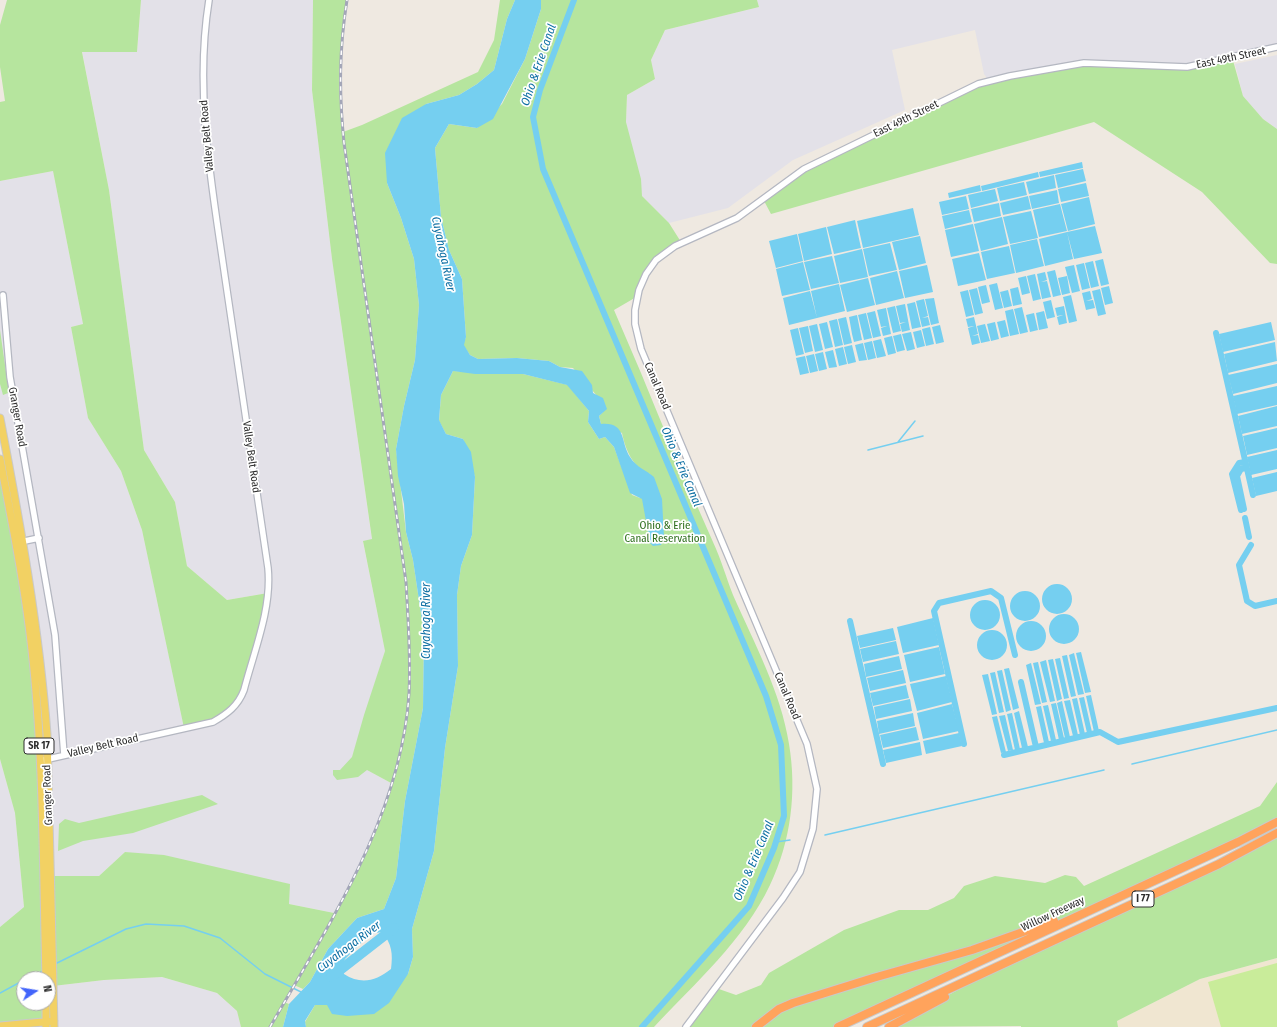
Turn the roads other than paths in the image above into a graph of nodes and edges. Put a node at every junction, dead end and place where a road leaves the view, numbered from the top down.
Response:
1 (209, 0) edge
2 (1277, 47) edge
3 (3, 295) dead end
4 (641, 349) joint
5 (0, 418) edge
6 (0, 459) edge
7 (39, 538) junction
8 (20, 542) junction
9 (64, 755) junction
10 (44, 760) junction
11 (1277, 822) edge
12 (1277, 833) edge
13 (1100, 904) junction
14 (48, 920) junction
15 (1008, 963) junction
16 (46, 971) edge
17 (46, 1011) edge
18 (46, 1024) edge
19 (54, 1024) edge
20 (0, 1026) edge
21 (686, 1027) edge
22 (756, 1027) edge
23 (838, 1027) edge
24 (867, 1027) edge
25 (889, 1027) edge

1 - 9 street, Valley Belt Road
2 - 4 street, East 49th Street
3 - 7 street, Granger Road
4 - 21 street, Canal Road
5 - 8 main road, Granger Road / SR 17
6 - 8 main road, Granger Road / SR 17
7 - 8 street
7 - 9 street, Granger Road
8 - 10 main road, Granger Road / SR 17
9 - 10 street, Valley Belt Road
10 - 14 main road, Granger Road / SR 17
11 - 13 highway, Willow Freeway / I 77
12 - 15 highway, I 77
13 - 22 highway
13 - 23 highway, Willow Freeway / I 77
14 - 16 main road, Granger Road / SR 17
14 - 19 main road, Granger Road / SR 17
15 - 24 highway, I 77
15 - 25 highway
17 - 18 main road
18 - 19 main road
18 - 20 main road

